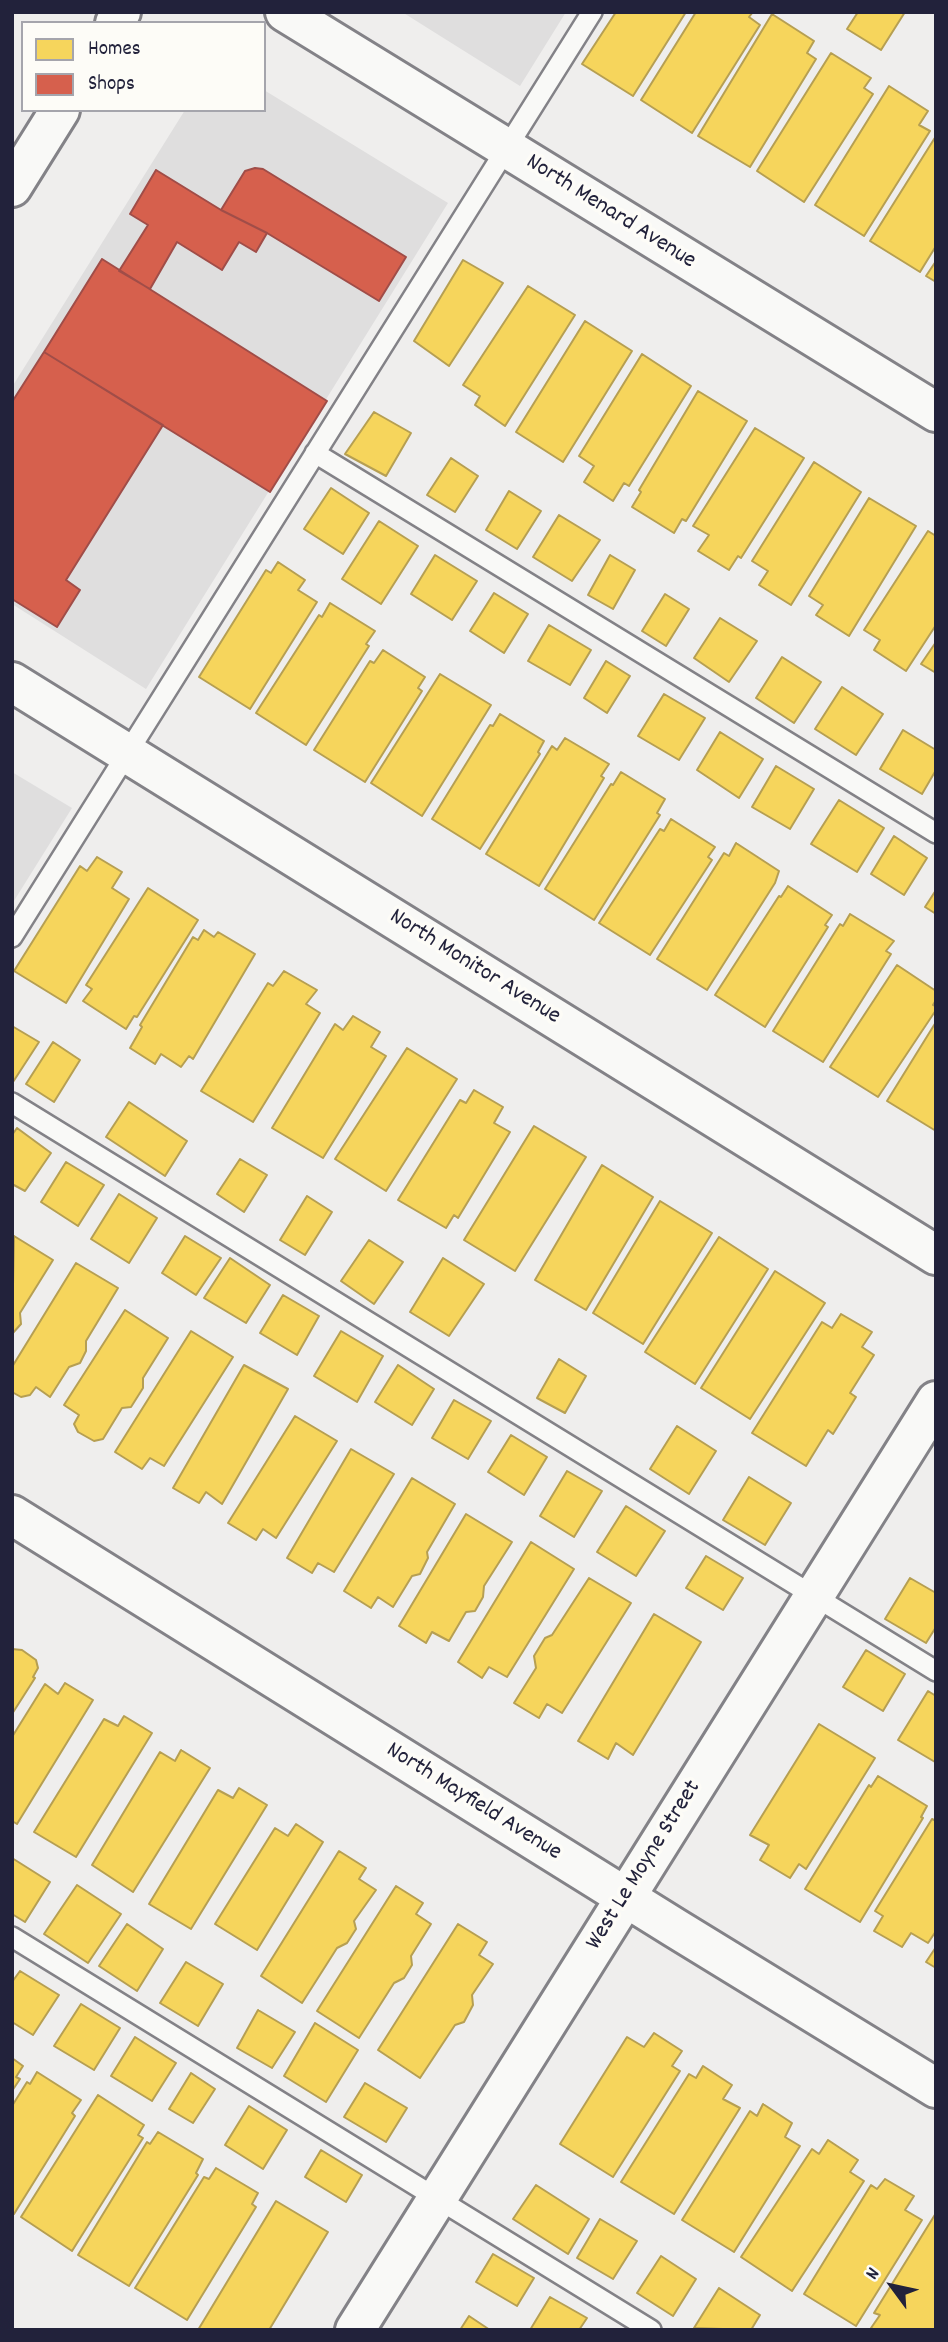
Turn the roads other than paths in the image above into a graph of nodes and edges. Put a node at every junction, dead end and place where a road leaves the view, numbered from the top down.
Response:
1 (285, 12) edge
2 (592, 12) edge
3 (59, 112) edge
4 (506, 149) junction
5 (12, 187) edge
6 (936, 412) edge
7 (315, 453) junction
8 (12, 682) edge
9 (128, 753) junction
10 (936, 834) edge
11 (12, 937) edge
12 (12, 1103) edge
13 (936, 1255) edge
14 (936, 1401) edge
15 (12, 1515) edge
16 (814, 1596) junction
17 (936, 1671) edge
18 (625, 1898) junction
19 (12, 1937) edge
20 (936, 2088) edge
21 (437, 2198) junction
22 (355, 2330) edge
23 (651, 2330) edge

1 - 4 street, North Menard Avenue
2 - 4 lane
3 - 5 street
4 - 6 street, North Menard Avenue
4 - 7 lane
7 - 9 lane
7 - 10 lane
8 - 9 street, North Monitor Avenue
9 - 11 lane
9 - 13 street, North Monitor Avenue
12 - 16 lane
14 - 16 street, West Le Moyne Street
15 - 18 street, North Mayfield Avenue
16 - 17 lane
16 - 18 street, West Le Moyne Street
18 - 20 street, North Mayfield Avenue
18 - 21 street, West Le Moyne Street
19 - 21 lane
21 - 22 street, West Le Moyne Street
21 - 23 lane

